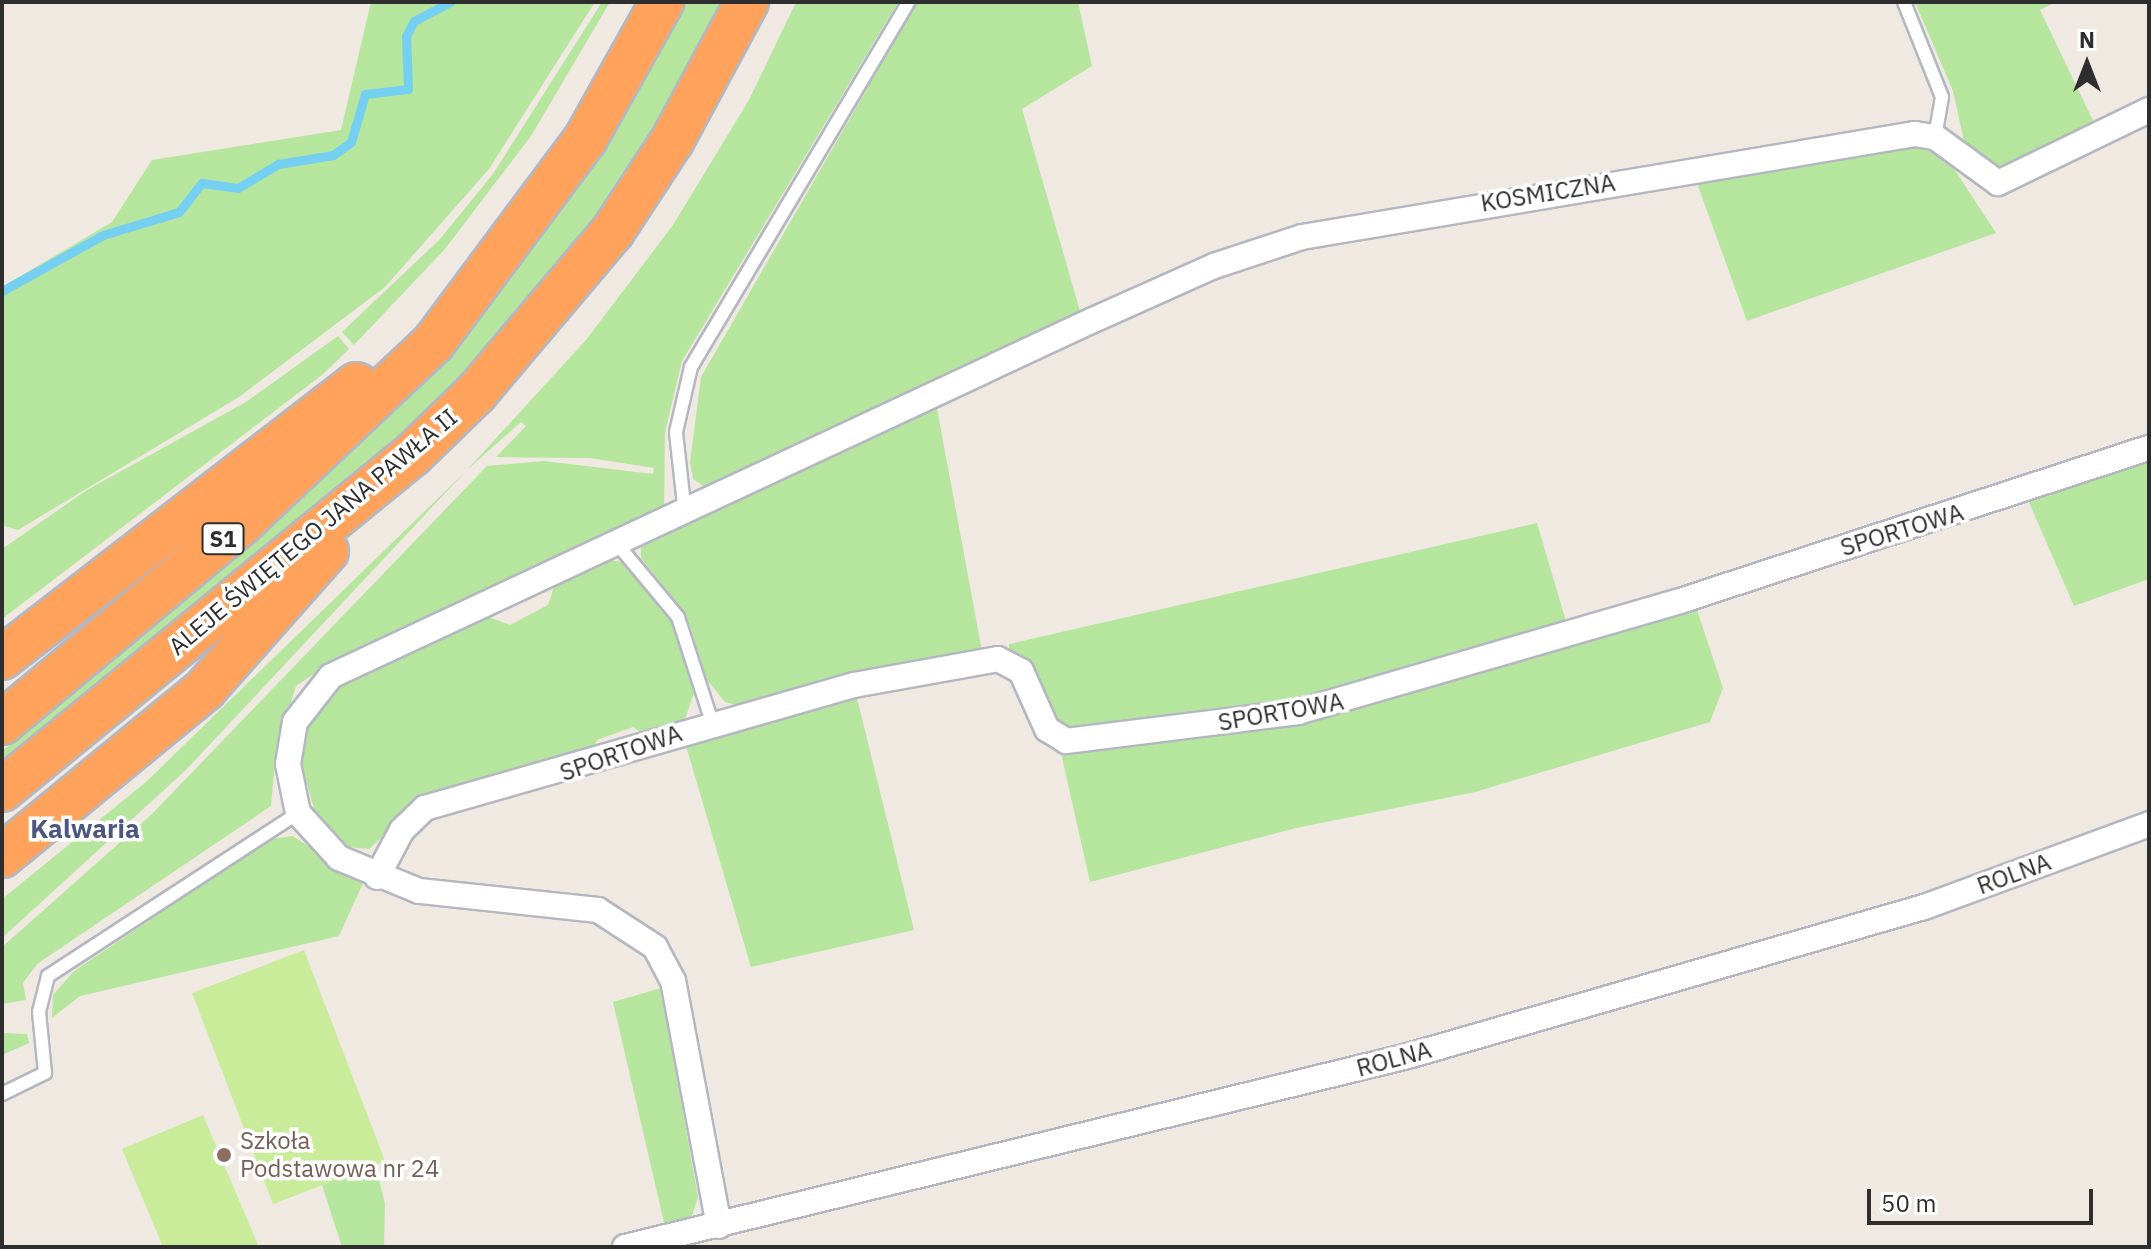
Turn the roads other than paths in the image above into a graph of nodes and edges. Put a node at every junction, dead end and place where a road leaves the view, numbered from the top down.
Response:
1 (662, 2) edge
2 (747, 2) edge
3 (909, 2) edge
4 (1904, 2) edge
5 (2149, 110) edge
6 (1935, 137) junction
7 (434, 342) junction
8 (2149, 448) edge
9 (413, 454) junction
10 (685, 514) junction
11 (618, 545) junction
12 (2, 658) edge
13 (712, 722) junction
14 (2, 723) edge
15 (2, 790) edge
16 (298, 813) junction
17 (2149, 824) edge
18 (2, 856) edge
19 (377, 877) junction
20 (2, 1094) edge
21 (719, 1226) junction
22 (625, 1247) edge

1 - 7 highway, S1
2 - 9 highway, ALEJE ŚWIĘTEGO JANA PAWŁA II / S1
3 - 10 lane
4 - 6 lane
5 - 6 street
6 - 10 street, KOSMICZNA
7 - 12 highway
7 - 14 highway, S1
8 - 13 street, SPORTOWA
9 - 15 highway, ALEJE ŚWIĘTEGO JANA PAWŁA II / S1
9 - 18 highway
10 - 11 street, KOSMICZNA
11 - 13 lane
11 - 16 street, KOSMICZNA
13 - 19 street, SPORTOWA
16 - 19 street
16 - 20 lane
17 - 21 street, ROLNA
19 - 21 street
21 - 22 street, ROLNA

